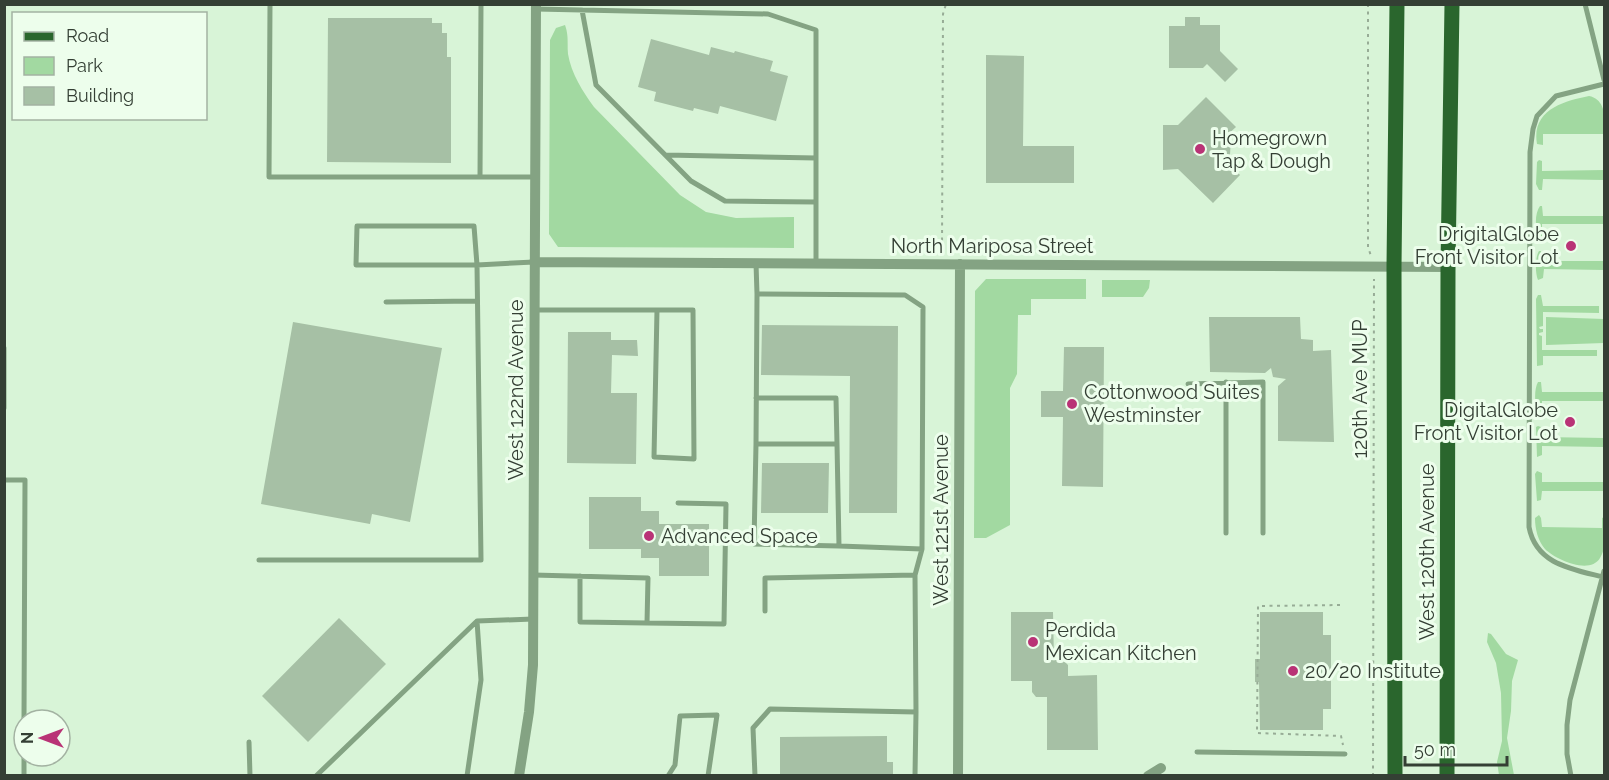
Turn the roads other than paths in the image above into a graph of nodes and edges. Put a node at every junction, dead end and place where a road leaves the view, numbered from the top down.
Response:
1 (270, 4) edge
2 (481, 4) edge
3 (1397, 4) edge
4 (1452, 4) edge
5 (1585, 4) edge
6 (536, 7) edge
7 (582, 10) junction
8 (1605, 82) edge
9 (666, 155) junction
10 (816, 158) junction
11 (480, 177) junction
12 (535, 177) junction
13 (816, 202) junction
14 (534, 262) junction
15 (756, 263) junction
16 (816, 263) junction
17 (960, 264) junction
18 (477, 265) junction
19 (1394, 266) junction
20 (1448, 267) junction
21 (757, 294) junction
22 (477, 301) junction
23 (386, 302) dead end
24 (534, 310) junction
25 (657, 310) junction
26 (4, 348) edge
27 (1226, 382) junction
28 (1188, 384) dead end
29 (756, 398) junction
30 (4, 408) edge
31 (756, 444) junction
32 (837, 444) junction
33 (4, 480) edge
34 (678, 502) dead end
35 (1226, 532) dead end
36 (1263, 533) dead end
37 (839, 546) junction
38 (922, 549) junction
39 (259, 560) dead end
40 (1604, 574) edge
41 (533, 575) junction
42 (915, 575) junction
43 (580, 576) junction
44 (765, 611) dead end
45 (533, 619) junction
46 (477, 621) junction
47 (647, 623) junction
48 (24, 708) edge
49 (916, 712) junction
50 (249, 742) dead end
51 (1197, 752) dead end
52 (1345, 754) dead end
53 (1161, 768) dead end
54 (250, 776) edge
55 (316, 776) edge
56 (467, 776) edge
57 (519, 776) edge
58 (668, 776) edge
59 (708, 776) edge
60 (754, 776) edge
61 (915, 776) edge
62 (958, 776) edge
63 (1148, 776) edge
64 (1395, 776) edge
65 (1447, 776) edge
66 (1571, 776) edge

1 - 11 lane
2 - 11 lane
3 - 19 main road, West 120th Avenue
4 - 20 main road, West 120th Avenue
5 - 8 lane
6 - 7 lane
6 - 12 street, West 122nd Avenue
7 - 9 lane
7 - 10 lane
8 - 40 lane
9 - 10 lane
9 - 13 lane
10 - 13 lane
11 - 12 lane
12 - 14 street, West 122nd Avenue
13 - 16 lane
14 - 15 street, North Mariposa Street
14 - 18 lane
14 - 24 street, West 122nd Avenue
15 - 16 street, North Mariposa Street
15 - 21 lane
16 - 17 street, North Mariposa Street
17 - 19 street, North Mariposa Street
17 - 62 street, West 121st Avenue
18 - 18 lane
18 - 22 lane
19 - 20 street, North Mariposa Street
19 - 64 main road, West 120th Avenue
20 - 65 main road, West 120th Avenue
21 - 29 lane
21 - 38 lane
22 - 23 lane
22 - 39 lane
24 - 25 lane
24 - 41 street, West 122nd Avenue
25 - 25 lane
26 - 30 lane
27 - 28 lane
27 - 35 lane
27 - 36 lane
29 - 31 lane
29 - 32 lane
31 - 32 lane
31 - 37 lane
32 - 37 lane
33 - 48 lane
34 - 47 lane
37 - 38 lane
38 - 42 lane
40 - 66 lane
41 - 43 lane
41 - 45 street, West 122nd Avenue
42 - 44 lane
42 - 49 lane
43 - 47 lane
43 - 47 lane
45 - 46 lane
45 - 57 street, West 122nd Avenue
46 - 55 lane
46 - 56 lane
49 - 60 lane
49 - 61 lane
50 - 54 lane
51 - 52 lane
53 - 63 street
58 - 59 lane

